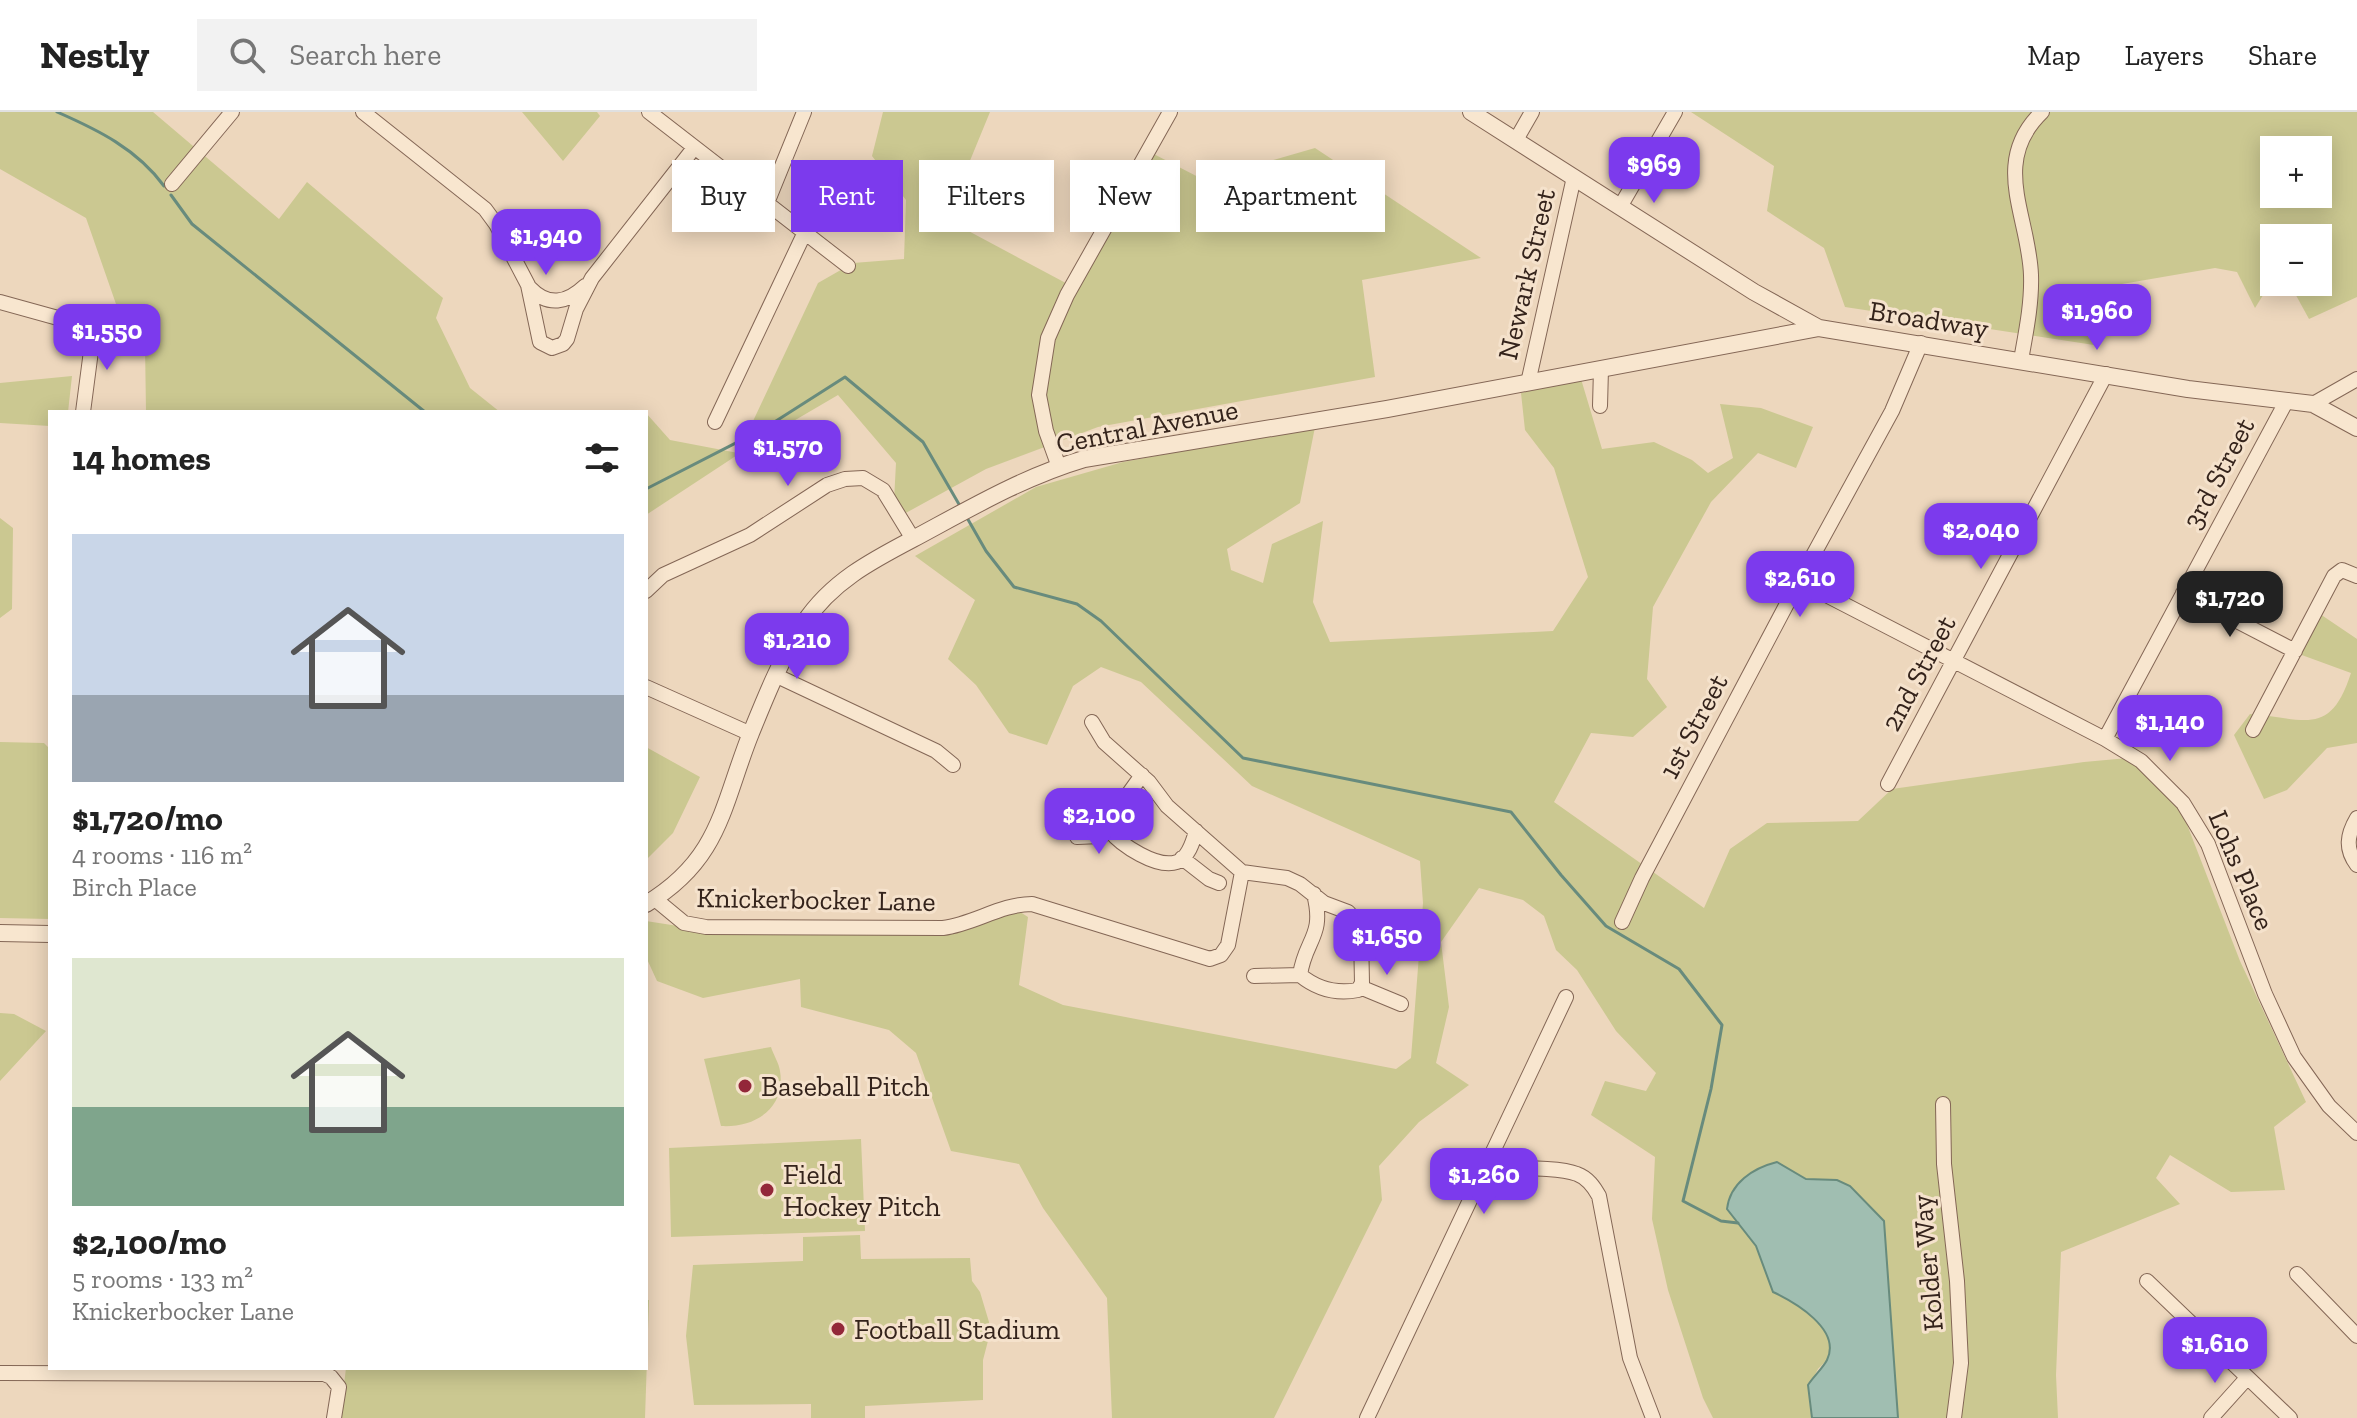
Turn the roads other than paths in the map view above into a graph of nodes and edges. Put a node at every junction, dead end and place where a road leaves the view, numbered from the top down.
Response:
1 (232, 112) edge
2 (363, 112) edge
3 (649, 112) edge
4 (804, 112) edge
5 (1170, 112) edge
6 (1471, 112) edge
7 (1532, 112) edge
8 (1675, 112) edge
9 (2042, 112) edge
10 (1516, 140) junction
11 (694, 148) junction
12 (710, 160) edge
13 (1574, 177) junction
14 (775, 183) edge
15 (172, 184) dead end
16 (1620, 207) junction
17 (775, 209) edge
18 (791, 221) edge
19 (805, 232) joint
20 (848, 266) dead end
21 (592, 278) junction
22 (528, 285) junction
23 (0, 302) edge
24 (1819, 328) junction
25 (1921, 343) junction
26 (2021, 360) junction
27 (1601, 369) junction
28 (2106, 374) junction
29 (2357, 379) edge
30 (1528, 383) junction
31 (2287, 400) junction
32 (2313, 404) junction
33 (1600, 406) dead end
34 (83, 410) edge
35 (715, 422) dead end
36 (2357, 428) edge
37 (1059, 467) junction
38 (913, 539) junction
39 (2357, 576) edge
40 (1799, 581) junction
41 (648, 589) edge
42 (2183, 593) junction
43 (2295, 651) junction
44 (1953, 661) junction
45 (777, 676) junction
46 (648, 688) edge
47 (1092, 722) dead end
48 (2253, 730) dead end
49 (751, 734) junction
50 (2105, 739) junction
51 (953, 765) dead end
52 (1142, 775) junction
53 (1888, 784) dead end
54 (2357, 818) edge
55 (1110, 831) junction
56 (1196, 831) junction
57 (1077, 837) dead end
58 (1182, 858) junction
59 (2357, 865) edge
60 (1242, 872) junction
61 (1219, 883) dead end
62 (1314, 894) junction
63 (650, 902) edge
64 (1622, 922) dead end
65 (0, 933) edge
66 (48, 934) edge
67 (1300, 975) junction
68 (1254, 976) dead end
69 (1360, 987) junction
70 (1566, 997) dead end
71 (1401, 1004) dead end
72 (1943, 1104) dead end
73 (2357, 1133) edge
74 (1487, 1168) junction
75 (2297, 1274) dead end
76 (2147, 1281) dead end
77 (2357, 1336) edge
78 (54, 1371) edge
79 (0, 1373) edge
80 (2247, 1378) junction
81 (334, 1418) edge
82 (1367, 1418) edge
83 (1653, 1418) edge
84 (1954, 1418) edge
85 (2211, 1418) edge
86 (2290, 1418) edge

1 - 15 street
2 - 22 street
3 - 11 street
4 - 14 street
5 - 37 street
6 - 10 street
7 - 10 street
8 - 16 street
9 - 26 street
10 - 13 street
11 - 12 street
11 - 21 street
13 - 16 street
13 - 30 street, Newark Street
16 - 24 street
17 - 18 street
19 - 20 street
19 - 35 street
21 - 22 street
21 - 22 street
23 - 34 street
24 - 25 street, Broadway
24 - 27 street, Central Avenue
25 - 26 street, Broadway
25 - 40 street, 1st Street
26 - 28 street, Broadway
27 - 30 street, Central Avenue
27 - 33 street
28 - 31 street, Broadway
28 - 44 street, 2nd Street
29 - 32 street
30 - 37 street, Central Avenue
31 - 32 street, Broadway
31 - 42 street, 3rd Street
32 - 36 street, Broadway
37 - 38 street, Central Avenue
38 - 41 street
38 - 45 street, Central Avenue
39 - 43 street
40 - 44 street, Lohs Place
40 - 64 street, 1st Street
42 - 43 street
42 - 50 street, 3rd Street
43 - 48 street
44 - 50 street, Lohs Place
44 - 53 street, 2nd Street
45 - 49 street, Central Avenue
45 - 51 street
46 - 49 street
47 - 52 street
49 - 63 street, Central Avenue
50 - 73 street, Lohs Place
52 - 55 street
52 - 56 street
54 - 59 street
55 - 57 street
55 - 58 street
56 - 58 street
56 - 60 street
58 - 61 street
60 - 62 street
60 - 63 street, Knickerbocker Lane
62 - 67 street
62 - 69 street
65 - 66 street
67 - 68 street
67 - 69 street
69 - 71 street
70 - 74 street
72 - 84 street, Kolder Way
74 - 82 street
74 - 83 street
75 - 77 street
76 - 80 street
78 - 79 street
78 - 81 street
80 - 85 street
80 - 86 street

